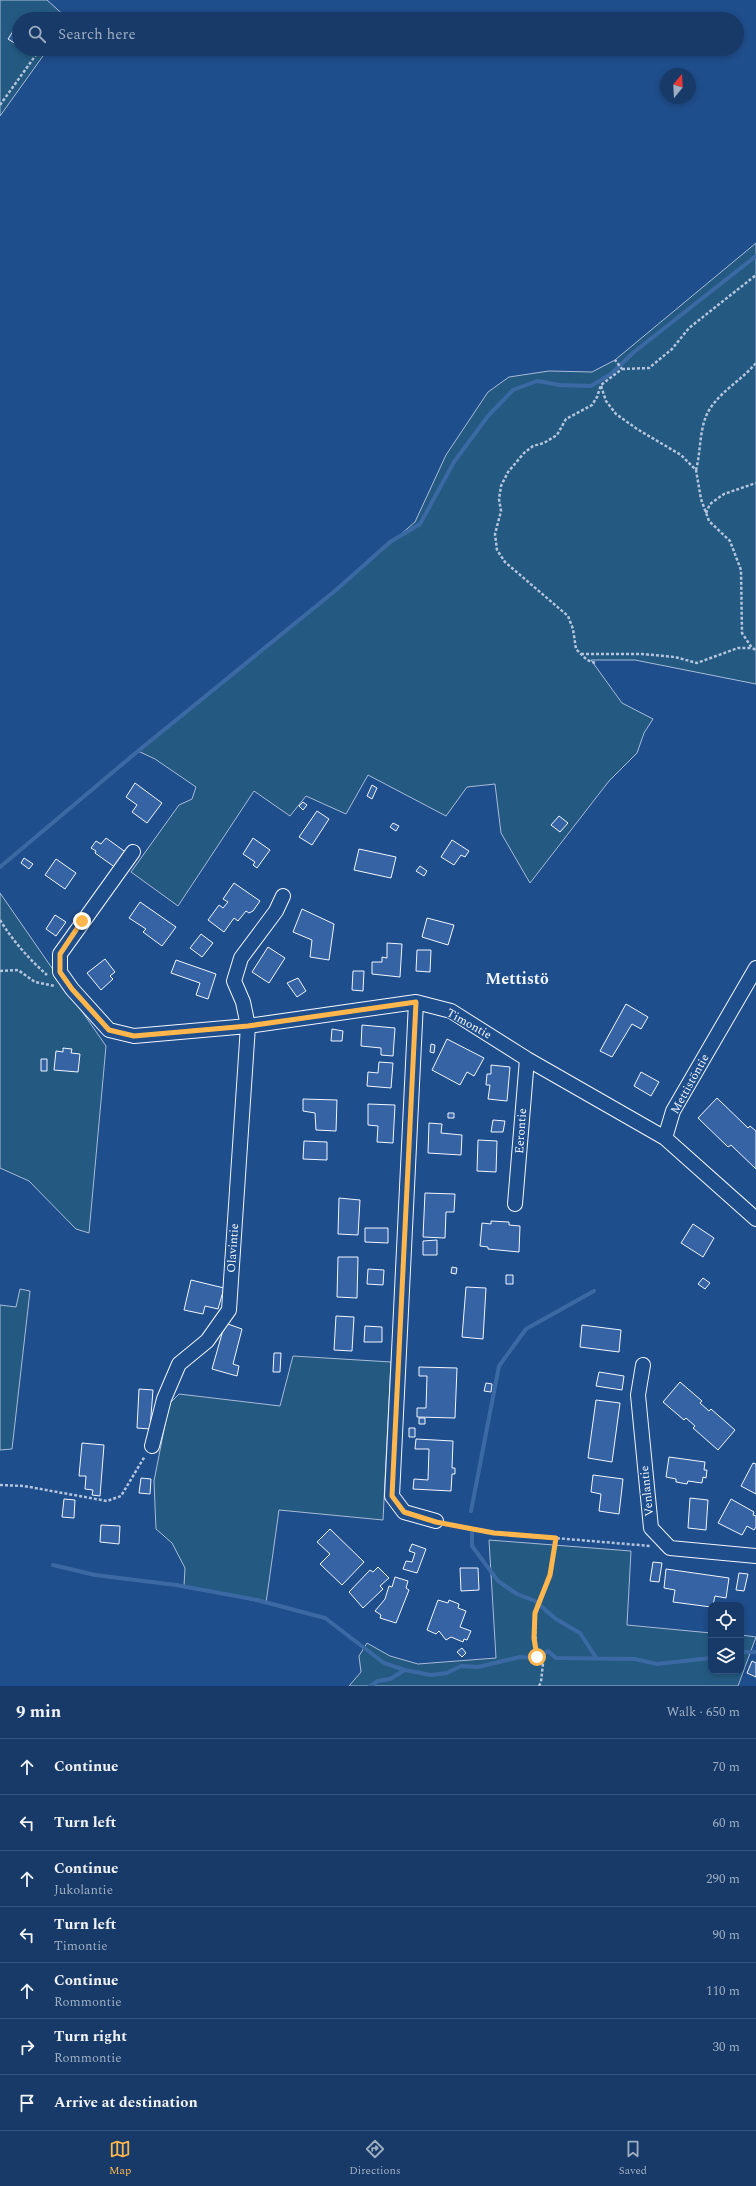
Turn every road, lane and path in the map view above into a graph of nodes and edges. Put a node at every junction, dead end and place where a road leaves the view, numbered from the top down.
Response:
1 (35, 56) edge
2 (0, 105) edge
3 (756, 274) edge
4 (615, 360) dead end
5 (756, 363) edge
6 (622, 368) junction
7 (601, 385) junction
8 (696, 470) junction
9 (756, 483) edge
10 (706, 513) junction
11 (752, 648) junction
12 (756, 650) edge
13 (581, 654) junction
14 (595, 663) dead end
15 (133, 852) dead end
16 (283, 896) dead end
17 (0, 920) edge
18 (0, 971) edge
19 (754, 975) edge
20 (416, 1002) junction
21 (248, 1026) junction
22 (526, 1059) junction
23 (665, 1138) junction
24 (515, 1204) dead end
25 (756, 1219) edge
26 (643, 1365) dead end
27 (152, 1446) joint
28 (0, 1485) edge
29 (436, 1522) joint
30 (556, 1538) junction
31 (670, 1548) junction
32 (756, 1556) edge
33 (539, 1686) edge

1 - 2 path
3 - 6 path
4 - 6 path
5 - 8 path
6 - 7 path
7 - 8 path
7 - 13 path
8 - 10 path
9 - 10 path
10 - 11 path
11 - 12 path
11 - 13 path
13 - 14 path
15 - 21 street, Timontie
16 - 21 street, Olavintie
17 - 18 path
19 - 23 street, Mettistöntie
20 - 21 street, Timontie
20 - 22 street, Timontie
20 - 29 street
21 - 27 street, Olavintie
22 - 23 street, Timontie
22 - 24 street, Eerontie
23 - 25 street
26 - 31 street, Venlantie
27 - 28 path
29 - 30 path
30 - 31 path
30 - 33 path
31 - 32 street

